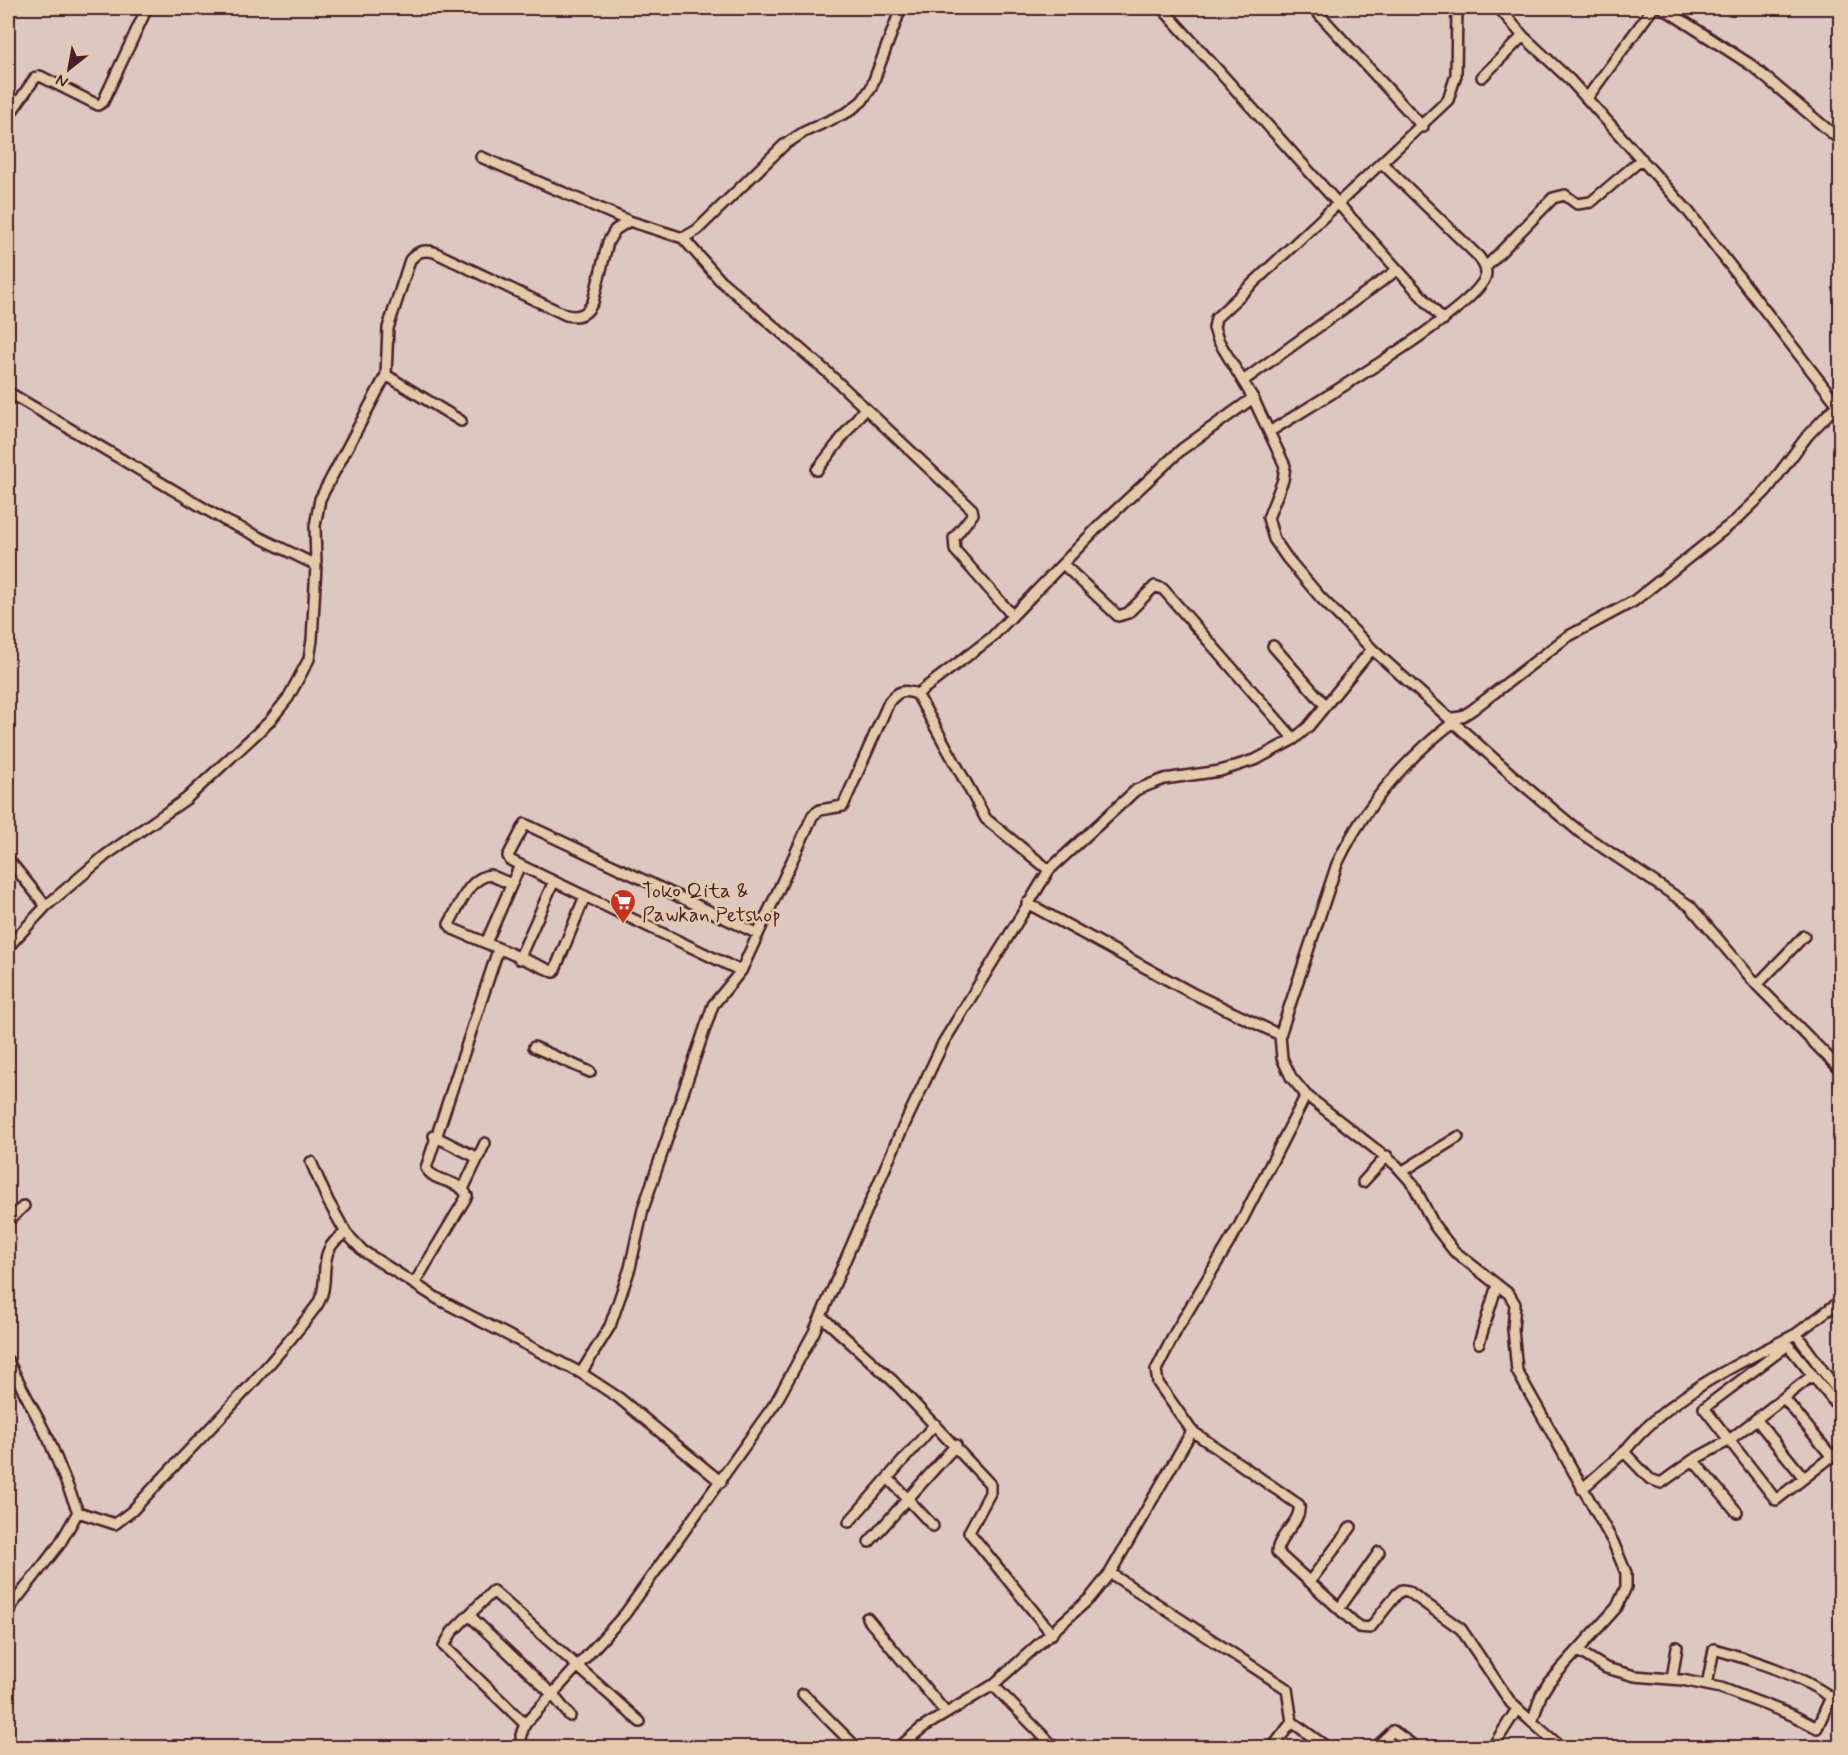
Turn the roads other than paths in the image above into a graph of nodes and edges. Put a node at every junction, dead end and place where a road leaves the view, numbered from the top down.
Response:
1 (147, 8) edge
2 (901, 8) edge
3 (1162, 8) edge
4 (1457, 8) edge
5 (1499, 8) edge
6 (1653, 8) edge
7 (1663, 8) edge
8 (1318, 13) dead end
9 (1523, 36) junction
10 (1482, 77) dead end
11 (1587, 98) junction
12 (8, 117) edge
13 (1423, 126) junction
14 (1840, 140) edge
15 (481, 157) dead end
16 (1642, 159) junction
17 (1382, 163) junction
18 (1337, 203) junction
19 (628, 221) junction
20 (682, 238) junction
21 (1485, 268) junction
22 (1398, 270) junction
23 (1443, 320) junction
24 (386, 375) junction
25 (1243, 381) junction
26 (8, 392) edge
27 (1253, 398) junction
28 (1839, 405) edge
29 (865, 408) junction
30 (460, 421) dead end
31 (1269, 432) junction
32 (817, 470) dead end
33 (1063, 564) junction
34 (316, 565) junction
35 (1012, 615) junction
36 (1273, 646) dead end
37 (1372, 649) junction
38 (917, 694) junction
39 (1325, 705) junction
40 (1453, 720) junction
41 (1294, 739) junction
42 (8, 859) edge
43 (520, 865) junction
44 (1049, 870) junction
45 (554, 881) junction
46 (511, 884) junction
47 (585, 896) junction
48 (1027, 903) junction
49 (46, 906) junction
50 (758, 934) junction
51 (1804, 936) dead end
52 (486, 944) junction
53 (8, 947) edge
54 (498, 950) junction
55 (519, 959) junction
56 (741, 971) junction
57 (1757, 985) junction
58 (1281, 1035) junction
59 (534, 1047) dead end
60 (1840, 1070) edge
61 (590, 1072) dead end
62 (1306, 1095) junction
63 (434, 1136) junction
64 (1458, 1137) dead end
65 (485, 1143) dead end
66 (1387, 1156) junction
67 (478, 1158) junction
68 (311, 1162) dead end
69 (1402, 1171) junction
70 (1363, 1182) dead end
71 (463, 1189) junction
72 (24, 1206) dead end
73 (8, 1221) edge
74 (346, 1233) junction
75 (414, 1284) junction
76 (1497, 1285) junction
77 (1840, 1301) edge
78 (820, 1317) junction
79 (1796, 1334) junction
80 (1479, 1343) dead end
81 (8, 1361) edge
82 (581, 1373) junction
83 (1813, 1375) junction
84 (1840, 1394) edge
85 (1784, 1398) junction
86 (1840, 1409) edge
87 (1756, 1419) junction
88 (935, 1424) junction
89 (1192, 1431) junction
90 (1728, 1441) junction
91 (956, 1445) junction
92 (1840, 1450) edge
93 (1624, 1452) junction
94 (1832, 1457) junction
95 (1693, 1460) junction
96 (888, 1478) junction
97 (1804, 1478) junction
98 (721, 1482) junction
99 (1582, 1489) junction
100 (907, 1500) junction
101 (78, 1512) junction
102 (1737, 1512) dead end
103 (849, 1522) dead end
104 (933, 1526) dead end
105 (1351, 1527) dead end
106 (869, 1542) dead end
107 (1379, 1552) dead end
108 (1110, 1572) junction
109 (1310, 1581) junction
110 (1339, 1609) junction
111 (8, 1610) edge
112 (469, 1615) junction
113 (867, 1617) dead end
114 (1052, 1634) junction
115 (1677, 1647) dead end
116 (1578, 1651) junction
117 (579, 1665) junction
118 (1672, 1679) junction
119 (993, 1685) junction
120 (1707, 1685) junction
121 (803, 1694) dead end
122 (553, 1695) junction
123 (1517, 1710) junction
124 (946, 1713) junction
125 (570, 1716) dead end
126 (640, 1722) dead end
127 (1292, 1722) junction
128 (1532, 1722) junction
129 (525, 1724) junction
130 (1325, 1747) edge
131 (522, 1748) edge
132 (857, 1748) edge
133 (898, 1748) edge
134 (1055, 1748) edge
135 (1272, 1748) edge
136 (1375, 1748) edge
137 (1417, 1748) edge
138 (1492, 1748) edge
139 (1563, 1748) edge

1 - 12 street
2 - 20 street
3 - 18 street
4 - 13 street
5 - 9 street
6 - 11 street
7 - 14 street
8 - 13 street
9 - 10 street
9 - 11 street
11 - 16 street
13 - 17 street
15 - 19 street
16 - 21 street
16 - 28 street
17 - 18 street
17 - 21 street
18 - 22 street
18 - 25 street
19 - 20 street
19 - 24 street
20 - 29 street
21 - 23 street
22 - 23 street
22 - 25 street
23 - 31 street
24 - 30 street
24 - 34 street
25 - 27 street
26 - 34 street
27 - 31 street
27 - 33 street
28 - 40 street
29 - 32 street
29 - 35 street
31 - 37 street
33 - 35 street
33 - 41 street
34 - 49 street
35 - 38 street
36 - 39 street
37 - 39 street
37 - 40 street
38 - 44 street
38 - 50 street
39 - 41 street
40 - 57 street
40 - 58 street
41 - 44 street
42 - 49 street
43 - 45 street
43 - 46 street
43 - 50 street
44 - 48 street
45 - 47 street
45 - 55 street
46 - 52 street
46 - 52 street
47 - 55 street
47 - 56 street
48 - 58 street
48 - 78 street
49 - 53 street
50 - 56 street
51 - 57 street
52 - 54 street
54 - 55 street
54 - 63 street
56 - 82 street
57 - 60 street
58 - 62 street
59 - 61 street
62 - 66 street
62 - 89 street
63 - 67 street
63 - 71 street
64 - 69 street
65 - 67 street
66 - 69 street
66 - 70 street
67 - 71 street
68 - 74 street
69 - 76 street
71 - 75 street
72 - 73 street
74 - 75 street
74 - 101 street
75 - 82 street
76 - 80 street
76 - 99 street
77 - 79 street
78 - 88 street
78 - 98 street
79 - 84 street
79 - 93 street
81 - 101 street
82 - 98 street
83 - 85 street
83 - 86 street
83 - 90 street
85 - 87 street
85 - 94 street
87 - 90 street
87 - 97 street
88 - 91 street
88 - 96 street
89 - 108 street
89 - 109 street
90 - 95 street
90 - 97 street
91 - 100 street
91 - 114 street
92 - 94 street
93 - 95 street
93 - 99 street
94 - 97 street
95 - 102 street
96 - 100 street
96 - 103 street
98 - 117 street
99 - 116 street
100 - 104 street
100 - 106 street
101 - 111 street
105 - 109 street
107 - 110 street
108 - 114 street
108 - 127 street
109 - 110 street
110 - 123 street
112 - 117 street
112 - 122 street
112 - 129 street
113 - 124 street
114 - 119 street
115 - 118 street
116 - 118 street
116 - 128 street
117 - 122 street
117 - 126 street
118 - 120 street
119 - 124 street
119 - 134 street
120 - 120 street
121 - 132 street
122 - 125 street
122 - 129 street
123 - 128 street
123 - 138 street
124 - 133 street
127 - 130 street
127 - 135 street
128 - 139 street
129 - 131 street
136 - 137 street

